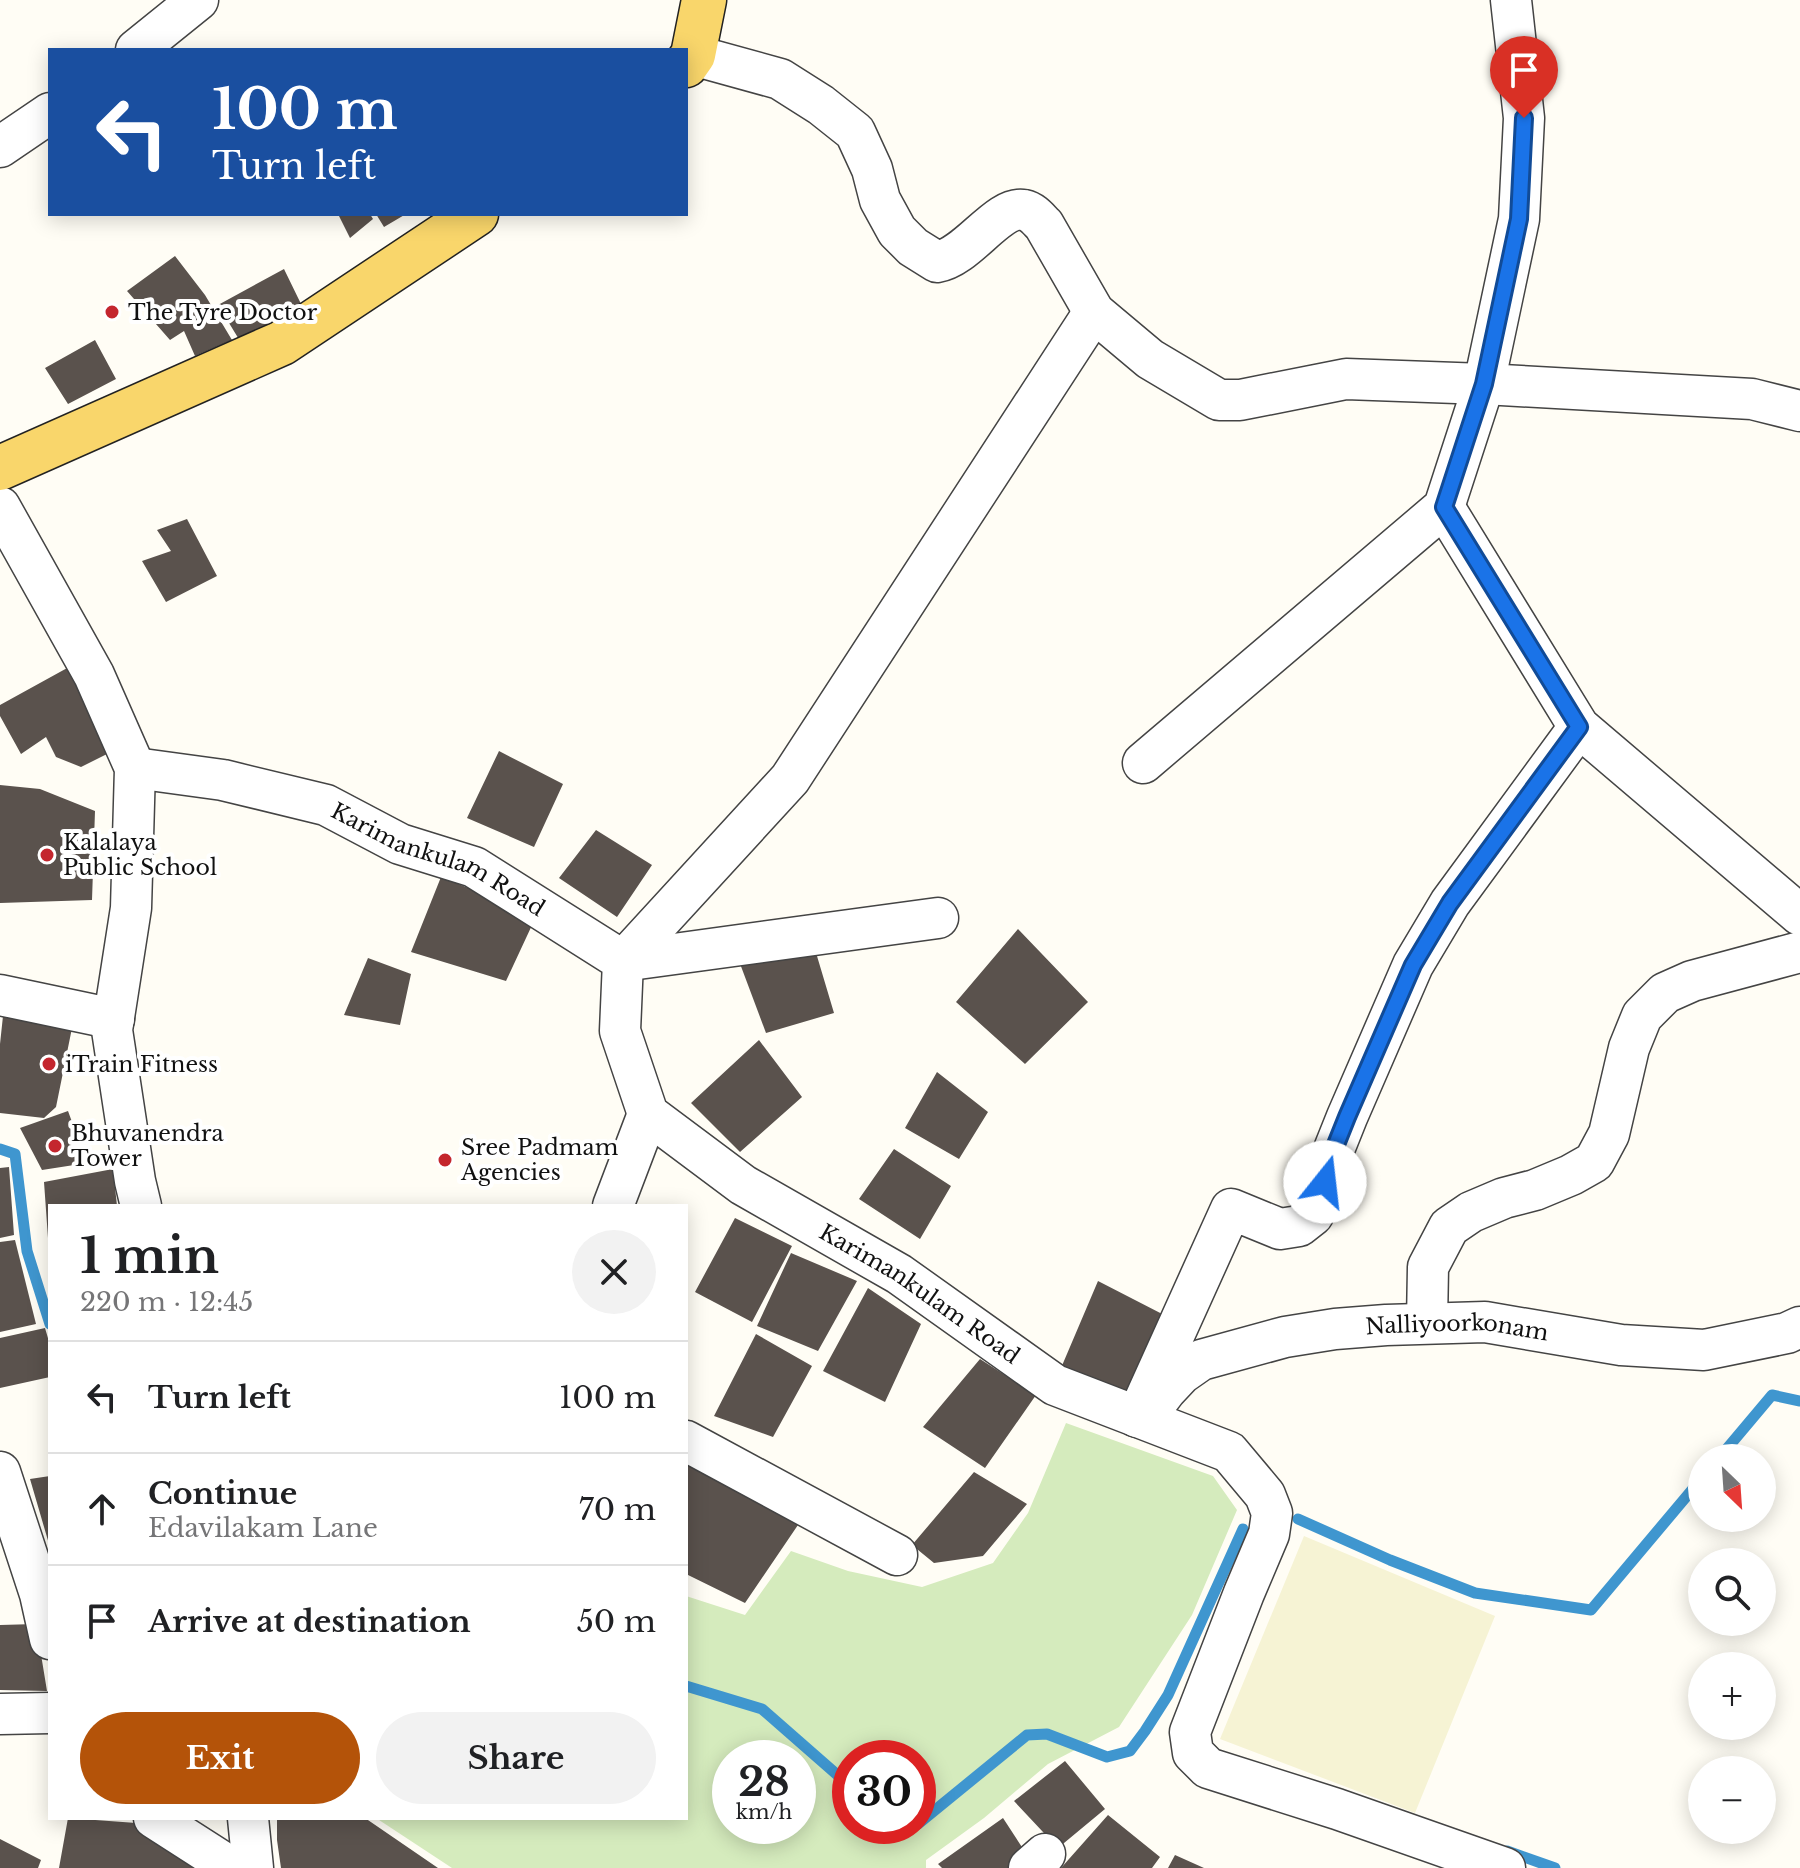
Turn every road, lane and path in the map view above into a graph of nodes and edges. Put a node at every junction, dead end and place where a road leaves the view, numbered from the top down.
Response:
1 (198, 0) edge
2 (704, 0) edge
3 (1511, 0) edge
4 (138, 48) edge
5 (689, 60) edge
6 (48, 114) edge
7 (0, 147) edge
8 (473, 216) edge
9 (1094, 312) junction
10 (1484, 384) junction
11 (1800, 411) edge
12 (0, 468) edge
13 (0, 507) edge
14 (1444, 507) junction
15 (1579, 727) junction
16 (1143, 763) dead end
17 (135, 768) junction
18 (1800, 915) edge
19 (938, 918) dead end
20 (1800, 952) edge
21 (623, 961) junction
22 (0, 995) edge
23 (114, 1019) junction
24 (648, 1114) junction
25 (141, 1204) edge
26 (614, 1204) edge
27 (1427, 1323) junction
28 (1800, 1327) edge
29 (1137, 1417) junction
30 (688, 1442) edge
31 (0, 1472) edge
32 (897, 1555) dead end
33 (48, 1630) edge
34 (48, 1713) edge
35 (0, 1714) edge
36 (157, 1820) edge
37 (248, 1820) edge
38 (232, 1868) edge
39 (253, 1868) edge
40 (1505, 1868) edge

1 - 4 street
2 - 5 main road
3 - 10 street
5 - 9 street
6 - 7 street
8 - 12 main road
9 - 10 street
9 - 21 street
10 - 11 street
10 - 14 street
13 - 17 street
14 - 15 street
14 - 16 street
15 - 18 street
15 - 29 street
17 - 21 street, Karimankulam Road
17 - 23 street
19 - 21 street
20 - 27 street
21 - 24 street
22 - 23 street
23 - 25 street
24 - 26 street
24 - 29 street, Karimankulam Road
27 - 28 street, Nalliyoorkonam
27 - 29 street, Nalliyoorkonam
29 - 40 street, Karimankulam Road
30 - 32 street
31 - 33 street
34 - 35 street
36 - 38 street
37 - 39 street

